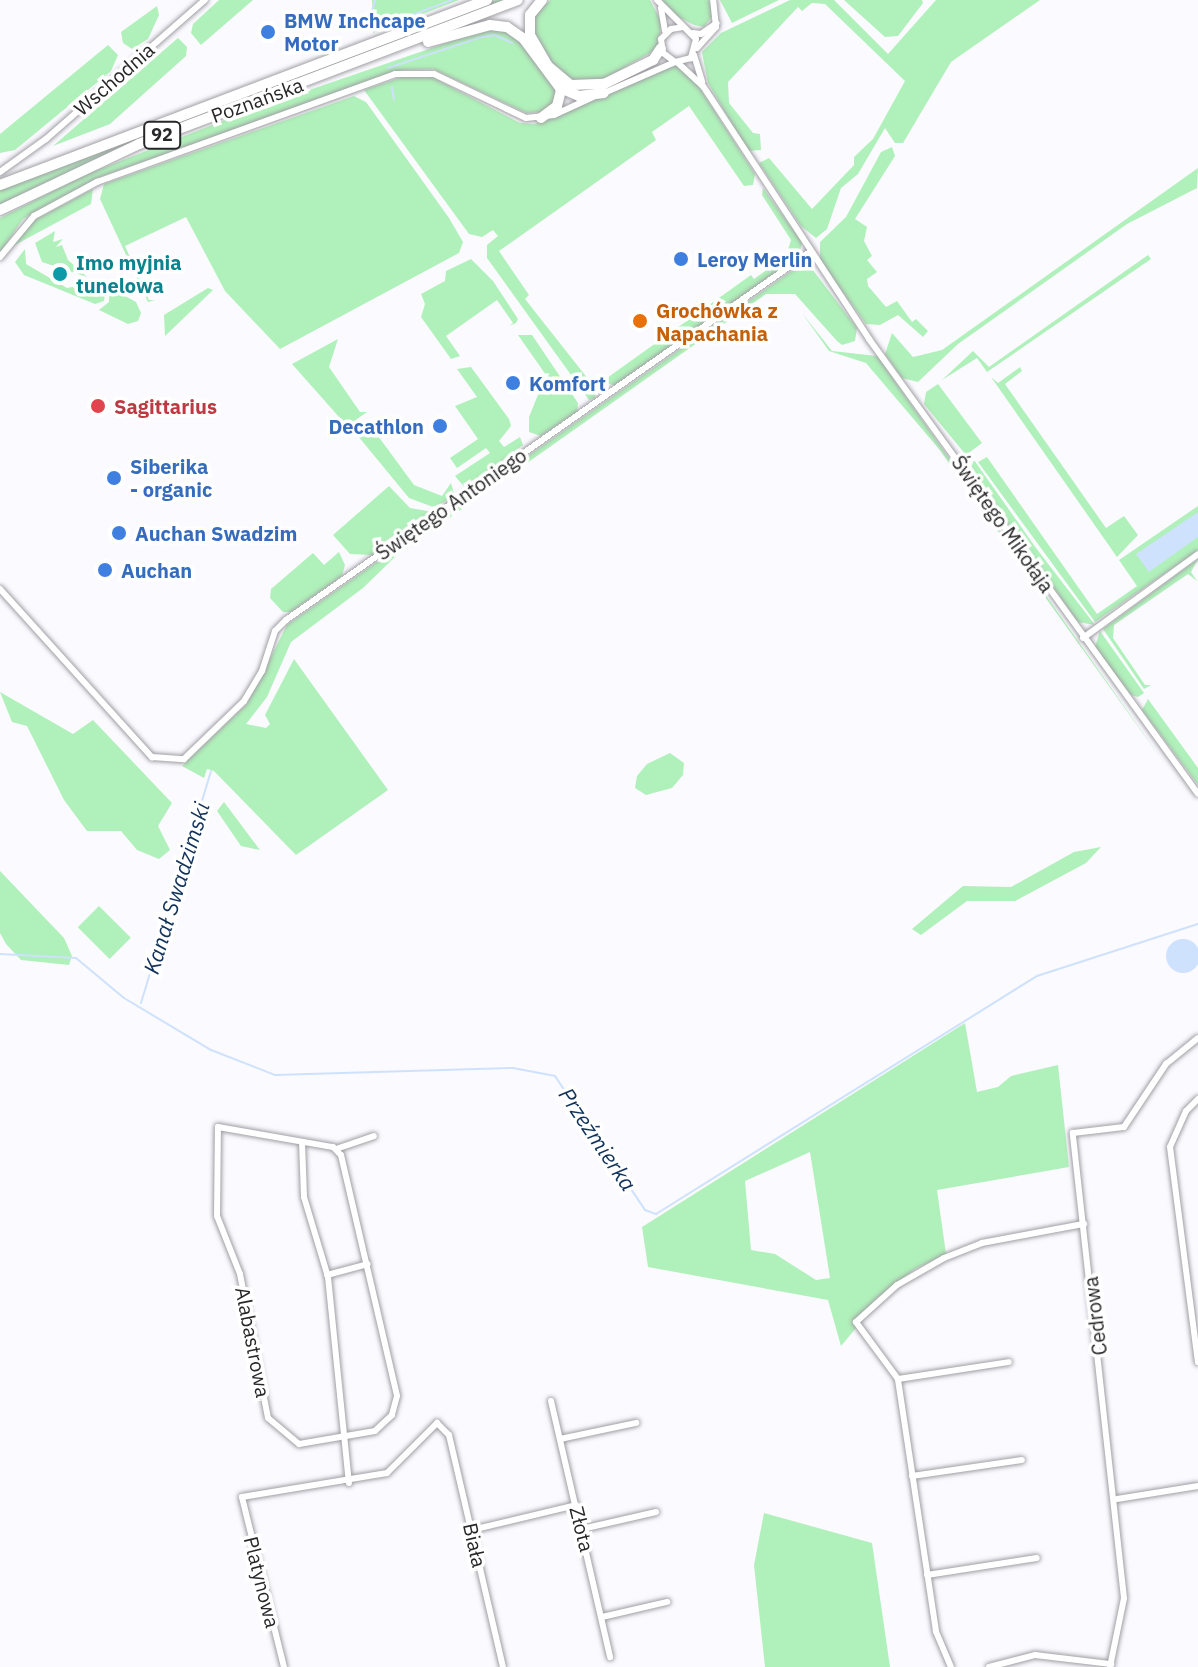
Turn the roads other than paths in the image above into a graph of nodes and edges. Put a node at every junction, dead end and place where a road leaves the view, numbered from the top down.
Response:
1 (205, 0) edge
2 (487, 0) edge
3 (518, 0) edge
4 (542, 0) edge
5 (713, 0) edge
6 (659, 2) edge
7 (717, 23) junction
8 (683, 27) junction
9 (692, 33) junction
10 (664, 34) junction
11 (399, 48) junction
12 (661, 48) junction
13 (695, 52) junction
14 (677, 62) junction
15 (558, 77) junction
16 (703, 86) junction
17 (562, 90) junction
18 (604, 93) junction
19 (541, 118) junction
20 (0, 172) edge
21 (0, 185) edge
22 (0, 210) edge
23 (810, 252) junction
24 (0, 257) edge
25 (1198, 554) edge
26 (0, 589) edge
27 (1083, 638) junction
28 (1198, 794) edge
29 (1198, 1038) edge
30 (1198, 1099) edge
31 (374, 1136) dead end
32 (302, 1142) junction
33 (336, 1149) junction
34 (1084, 1224) junction
35 (368, 1264) junction
36 (327, 1275) junction
37 (1009, 1362) dead end
38 (1198, 1362) edge
39 (898, 1379) junction
40 (551, 1401) dead end
41 (636, 1423) dead end
42 (342, 1439) junction
43 (560, 1439) junction
44 (1022, 1460) dead end
45 (912, 1476) junction
46 (349, 1483) junction
47 (1198, 1486) edge
48 (1117, 1499) junction
49 (576, 1505) junction
50 (656, 1512) dead end
51 (582, 1529) junction
52 (472, 1530) junction
53 (1037, 1558) dead end
54 (927, 1575) junction
55 (667, 1602) dead end
56 (602, 1617) junction
57 (610, 1657) dead end
58 (1111, 1665) edge
59 (284, 1667) edge
60 (503, 1667) edge
61 (951, 1667) edge
62 (989, 1667) edge

1 - 20 street, Wschodnia
2 - 21 main road, Poznańska / 92
3 - 11 main road, Poznańska / 92
4 - 15 main road
5 - 7 street
6 - 8 street
6 - 10 street
7 - 9 street
7 - 13 street
8 - 9 street
8 - 10 street
9 - 13 street
10 - 12 street
11 - 17 main road
11 - 22 main road, Poznańska / 92
12 - 14 street
12 - 15 main road
13 - 14 street
13 - 16 street
14 - 16 street
14 - 18 street
15 - 17 main road
16 - 23 street
17 - 18 main road
17 - 19 main road
18 - 19 street
19 - 24 street
23 - 26 street, Świętego Antoniego
23 - 27 street, Świętego Mikołaja
25 - 27 street
27 - 28 street, Świętego Mikołaja
29 - 34 street, Cedrowa
30 - 38 street
31 - 33 street
32 - 33 street, Alabastrowa
32 - 36 street
32 - 42 street, Alabastrowa
33 - 35 street, Alabastrowa
34 - 39 street
34 - 48 street, Cedrowa
35 - 36 street
35 - 42 street, Alabastrowa
36 - 42 street
37 - 39 street
39 - 45 street
40 - 43 street, Złota
41 - 43 street
42 - 46 street
43 - 49 street, Złota
44 - 45 street
45 - 54 street
46 - 52 street, Biała
46 - 59 street, Platynowa
47 - 48 street
48 - 58 street, Cedrowa
49 - 51 street, Złota
49 - 52 street
50 - 51 street
51 - 56 street, Złota
52 - 60 street, Biała
53 - 54 street
54 - 61 street
55 - 56 street
56 - 57 street, Złota
58 - 62 street

